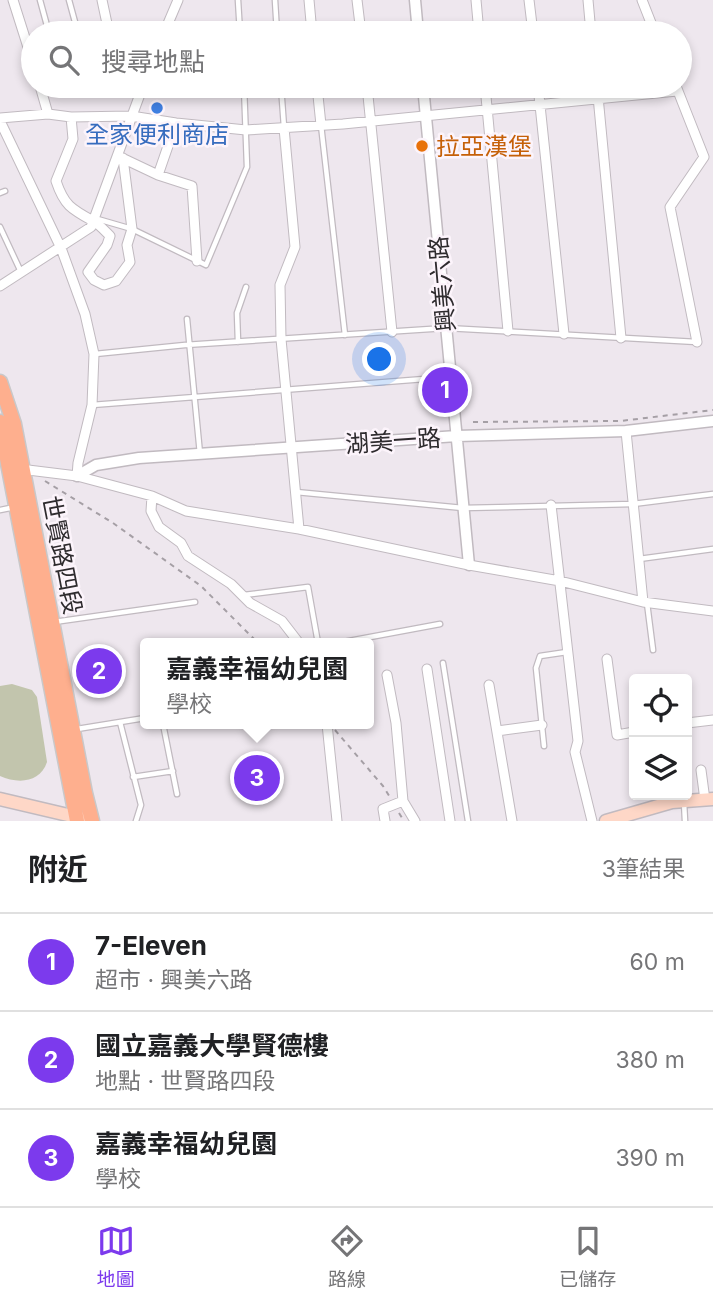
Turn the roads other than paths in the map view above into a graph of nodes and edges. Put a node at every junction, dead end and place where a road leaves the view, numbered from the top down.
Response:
1 (13, 0) edge
2 (40, 0) edge
3 (69, 0) edge
4 (178, 0) edge
5 (238, 0) edge
6 (275, 0) edge
7 (309, 0) edge
8 (357, 0) edge
9 (415, 0) edge
10 (475, 0) edge
11 (529, 0) edge
12 (588, 0) edge
13 (642, 0) edge
14 (105, 1) edge
15 (46, 21) edge
16 (75, 21) edge
17 (108, 21) edge
18 (169, 21) edge
19 (239, 21) edge
20 (277, 21) edge
21 (311, 21) edge
22 (360, 21) edge
23 (417, 21) edge
24 (478, 21) edge
25 (532, 21) edge
26 (591, 21) edge
27 (650, 21) edge
28 (21, 25) edge
29 (43, 98) edge
30 (138, 98) edge
31 (245, 98) edge
32 (282, 98) edge
33 (318, 98) edge
34 (368, 98) edge
35 (424, 98) edge
36 (486, 98) edge
37 (539, 98) edge
38 (606, 98) edge
39 (680, 98) edge
40 (598, 99) junction
41 (540, 104) junction
42 (487, 110) junction
43 (48, 114) junction
44 (131, 116) junction
45 (426, 116) junction
46 (71, 117) junction
47 (0, 119) edge
48 (370, 121) junction
49 (176, 124) junction
50 (321, 125) junction
51 (284, 128) junction
52 (246, 130) junction
53 (121, 157) junction
54 (158, 175) junction
55 (93, 219) junction
56 (0, 227) edge
57 (132, 229) junction
58 (61, 248) junction
59 (197, 261) junction
60 (22, 272) junction
61 (0, 286) edge
62 (246, 287) dead end
63 (187, 319) dead end
64 (446, 328) junction
65 (508, 331) junction
66 (392, 332) junction
67 (564, 334) junction
68 (345, 335) junction
69 (621, 338) junction
70 (281, 339) junction
71 (237, 342) junction
72 (696, 342) joint
73 (189, 345) junction
74 (94, 354) junction
75 (451, 377) junction
76 (0, 382) edge
77 (286, 390) junction
78 (194, 397) junction
79 (92, 405) junction
80 (713, 421) edge
81 (0, 422) edge
82 (626, 431) junction
83 (457, 436) junction
84 (292, 449) junction
85 (201, 454) junction
86 (15, 468) edge
87 (77, 476) junction
88 (296, 492) junction
89 (713, 494) edge
90 (152, 496) junction
91 (633, 504) junction
92 (551, 505) junction
93 (16, 506) junction
94 (463, 508) junction
95 (0, 510) edge
96 (299, 529) junction
97 (713, 550) edge
98 (638, 559) junction
99 (469, 565) junction
100 (560, 581) junction
101 (243, 596) junction
102 (195, 602) dead end
103 (645, 602) junction
104 (713, 611) edge
105 (45, 623) junction
106 (440, 624) dead end
107 (295, 638) edge
108 (316, 638) edge
109 (365, 638) edge
110 (653, 650) dead end
111 (569, 652) junction
112 (607, 659) dead end
113 (443, 663) dead end
114 (427, 670) dead end
115 (387, 675) dead end
116 (489, 685) dead end
117 (140, 719) edge
118 (713, 720) edge
119 (120, 722) junction
120 (692, 722) edge
121 (542, 724) junction
122 (164, 729) edge
123 (328, 729) edge
124 (72, 730) junction
125 (497, 731) junction
126 (629, 733) edge
127 (544, 746) dead end
128 (701, 770) dead end
129 (173, 771) junction
130 (133, 777) junction
131 (177, 794) dead end
132 (0, 799) edge
133 (709, 799) edge
134 (676, 800) edge
135 (399, 803) junction
136 (77, 819) edge
137 (621, 819) edge
138 (93, 821) edge
139 (136, 821) edge
140 (337, 821) edge
141 (385, 821) edge
142 (415, 821) edge
143 (450, 821) edge
144 (468, 821) edge
145 (512, 821) edge
146 (592, 821) edge
147 (606, 821) edge
148 (685, 821) edge

1 - 28 street
2 - 15 lane
3 - 16 lane
4 - 18 street
5 - 19 lane
6 - 20 lane
7 - 21 street
8 - 22 street
9 - 23 street
10 - 24 street
11 - 25 street
12 - 26 street
13 - 27 street
14 - 17 street
29 - 43 street
30 - 44 street
31 - 52 lane
32 - 51 lane
33 - 50 street
34 - 48 street
35 - 45 street, 興美六路
36 - 42 street
37 - 41 street
38 - 40 street
39 - 72 street
40 - 41 street
40 - 69 street
41 - 42 street
41 - 67 street
42 - 45 street
42 - 65 street
43 - 46 street
43 - 47 street
44 - 46 street
44 - 49 street
44 - 53 street
45 - 48 street
45 - 64 street, 興美六路
46 - 55 street
47 - 58 street
48 - 50 street
48 - 66 street
49 - 52 street
49 - 54 street
50 - 51 street
50 - 68 lane
51 - 52 street
51 - 70 street
52 - 59 lane
53 - 54 street
53 - 55 street
53 - 57 street
54 - 59 street
55 - 57 lane
55 - 57 street
55 - 58 street
56 - 60 lane
57 - 59 lane
58 - 60 street
58 - 74 street
60 - 61 street
62 - 71 lane
63 - 73 lane
64 - 65 lane
64 - 66 lane
64 - 75 street, 興美六路
65 - 67 lane
66 - 68 lane
67 - 69 lane
68 - 70 lane
69 - 72 lane
70 - 71 lane
70 - 77 street
71 - 73 lane
73 - 74 lane
73 - 78 lane
74 - 79 street
75 - 77 lane
75 - 83 street, 興美六路
76 - 86 main road, 世賢路四段
77 - 78 lane
77 - 84 street
78 - 79 lane
78 - 85 lane
79 - 87 street
80 - 82 street, 湖美一路
81 - 86 main road, 世賢路四段
82 - 83 street, 湖美一路
82 - 91 street
83 - 84 street, 湖美一路
83 - 94 street, 興美六路
84 - 85 street, 湖美一路
84 - 88 street
85 - 87 street, 湖美一路
86 - 87 street
86 - 93 main road, 世賢路四段
86 - 105 main road, 世賢路四段
87 - 90 street
88 - 94 lane
88 - 96 street
89 - 91 lane
90 - 96 street
90 - 101 street
91 - 92 lane
91 - 98 street
92 - 94 lane
92 - 100 street
93 - 95 lane
93 - 105 main road, 世賢路四段
94 - 99 street, 興美六路
96 - 99 street
97 - 98 lane
98 - 103 street
99 - 100 street
100 - 103 street
100 - 111 street
101 - 107 street
101 - 108 lane
102 - 105 lane
103 - 104 street
103 - 110 lane
105 - 124 main road, 世賢路四段
105 - 136 main road, 世賢路四段
106 - 109 lane
111 - 121 lane
111 - 146 street
112 - 126 street
113 - 144 lane
114 - 143 street
115 - 135 street
116 - 125 street
117 - 119 lane
118 - 120 street
119 - 124 lane
119 - 130 lane
121 - 125 street
121 - 127 lane
122 - 129 lane
123 - 140 street
124 - 138 main road, 世賢路四段
125 - 145 street
128 - 133 street
129 - 130 lane
129 - 131 lane
130 - 139 lane
132 - 136 main road
134 - 137 main road
134 - 148 lane
135 - 141 street
135 - 142 street
136 - 138 main road
137 - 147 main road

